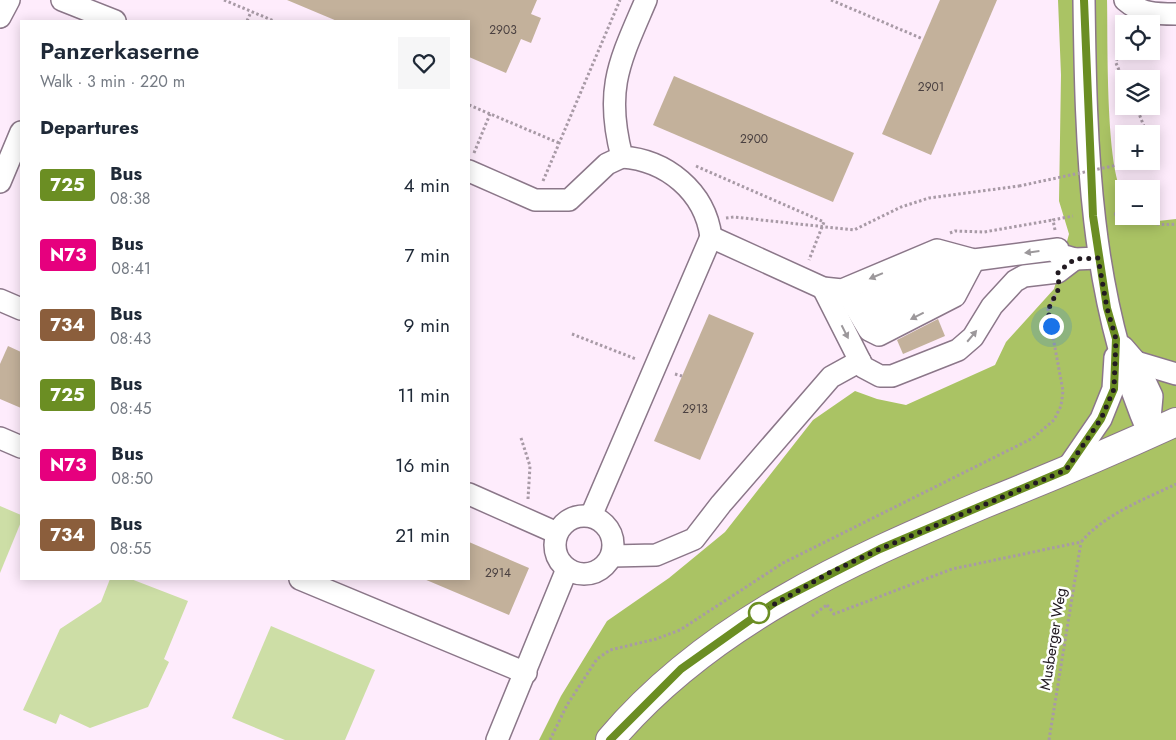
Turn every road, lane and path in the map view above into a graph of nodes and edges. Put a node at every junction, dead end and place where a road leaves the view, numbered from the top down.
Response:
1 (9, 0) edge
2 (224, 0) edge
3 (620, 0) edge
4 (646, 0) edge
5 (831, 0) edge
6 (1084, 0) edge
7 (1125, 0) edge
8 (71, 6) edge
9 (251, 12) junction
10 (1176, 14) edge
11 (0, 17) edge
12 (112, 20) edge
13 (247, 20) edge
14 (271, 20) edge
15 (923, 40) dead end
16 (596, 56) junction
17 (619, 64) junction
18 (470, 105) edge
19 (490, 114) junction
20 (20, 134) edge
21 (559, 143) junction
22 (622, 157) junction
23 (471, 164) edge
24 (693, 164) dead end
25 (1115, 165) edge
26 (0, 182) edge
27 (535, 200) junction
28 (1093, 216) junction
29 (1053, 220) junction
30 (1160, 223) edge
31 (1176, 224) edge
32 (822, 227) junction
33 (710, 229) junction
34 (946, 234) dead end
35 (1067, 254) junction
36 (1098, 258) junction
37 (974, 260) junction
38 (806, 265) dead end
39 (1058, 272) junction
40 (833, 289) junction
41 (0, 300) edge
42 (20, 309) edge
43 (859, 314) junction
44 (572, 334) dead end
45 (1116, 339) junction
46 (860, 361) junction
47 (1136, 362) junction
48 (656, 367) junction
49 (1176, 374) edge
50 (682, 376) dead end
51 (1176, 422) edge
52 (1149, 434) junction
53 (0, 438) edge
54 (521, 438) dead end
55 (20, 447) edge
56 (1066, 470) junction
57 (1176, 484) edge
58 (470, 494) edge
59 (591, 516) junction
60 (526, 518) junction
61 (557, 533) junction
62 (1080, 542) junction
63 (612, 556) junction
64 (567, 570) junction
65 (302, 580) edge
66 (812, 616) dead end
67 (526, 673) junction
68 (497, 740) edge
69 (550, 740) edge
70 (610, 740) edge
71 (1049, 740) edge

1 - 11 street
2 - 9 path
3 - 16 path
4 - 17 street
5 - 15 path
6 - 28 street
7 - 10 street
8 - 12 street
9 - 13 path
9 - 14 path
16 - 17 path
16 - 21 path
17 - 22 street
18 - 19 path
19 - 21 path
19 - 23 path
20 - 26 street
21 - 27 path
22 - 27 street
22 - 33 street
23 - 27 street
24 - 32 path
25 - 32 path, bridge
28 - 29 path
28 - 36 street
29 - 34 path
29 - 35 path
30 - 31 path
32 - 33 path
32 - 38 path
33 - 40 street
33 - 48 street
35 - 36 street
35 -> 37 street
35 - 39 street
36 - 45 street
37 -> 40 street
37 - 43 street
37 -> 43 street
46 -> 39 street
39 - 69 path
40 - 43 street
40 -> 46 street
41 - 42 street
44 - 48 path
45 - 47 street
45 - 52 street
45 - 56 street
46 - 63 street
47 - 49 street
47 - 52 street
48 - 50 path
48 - 59 street
51 - 52 main road
52 - 56 main road
53 - 55 street
54 - 60 path
56 - 70 main road
57 - 62 path
58 - 60 street
59 - 61 street
59 - 63 street
60 - 61 street
61 - 64 street
62 - 66 path
62 - 71 path, Musberger Weg
63 - 64 street
64 - 67 street
65 - 67 street
67 - 68 street

